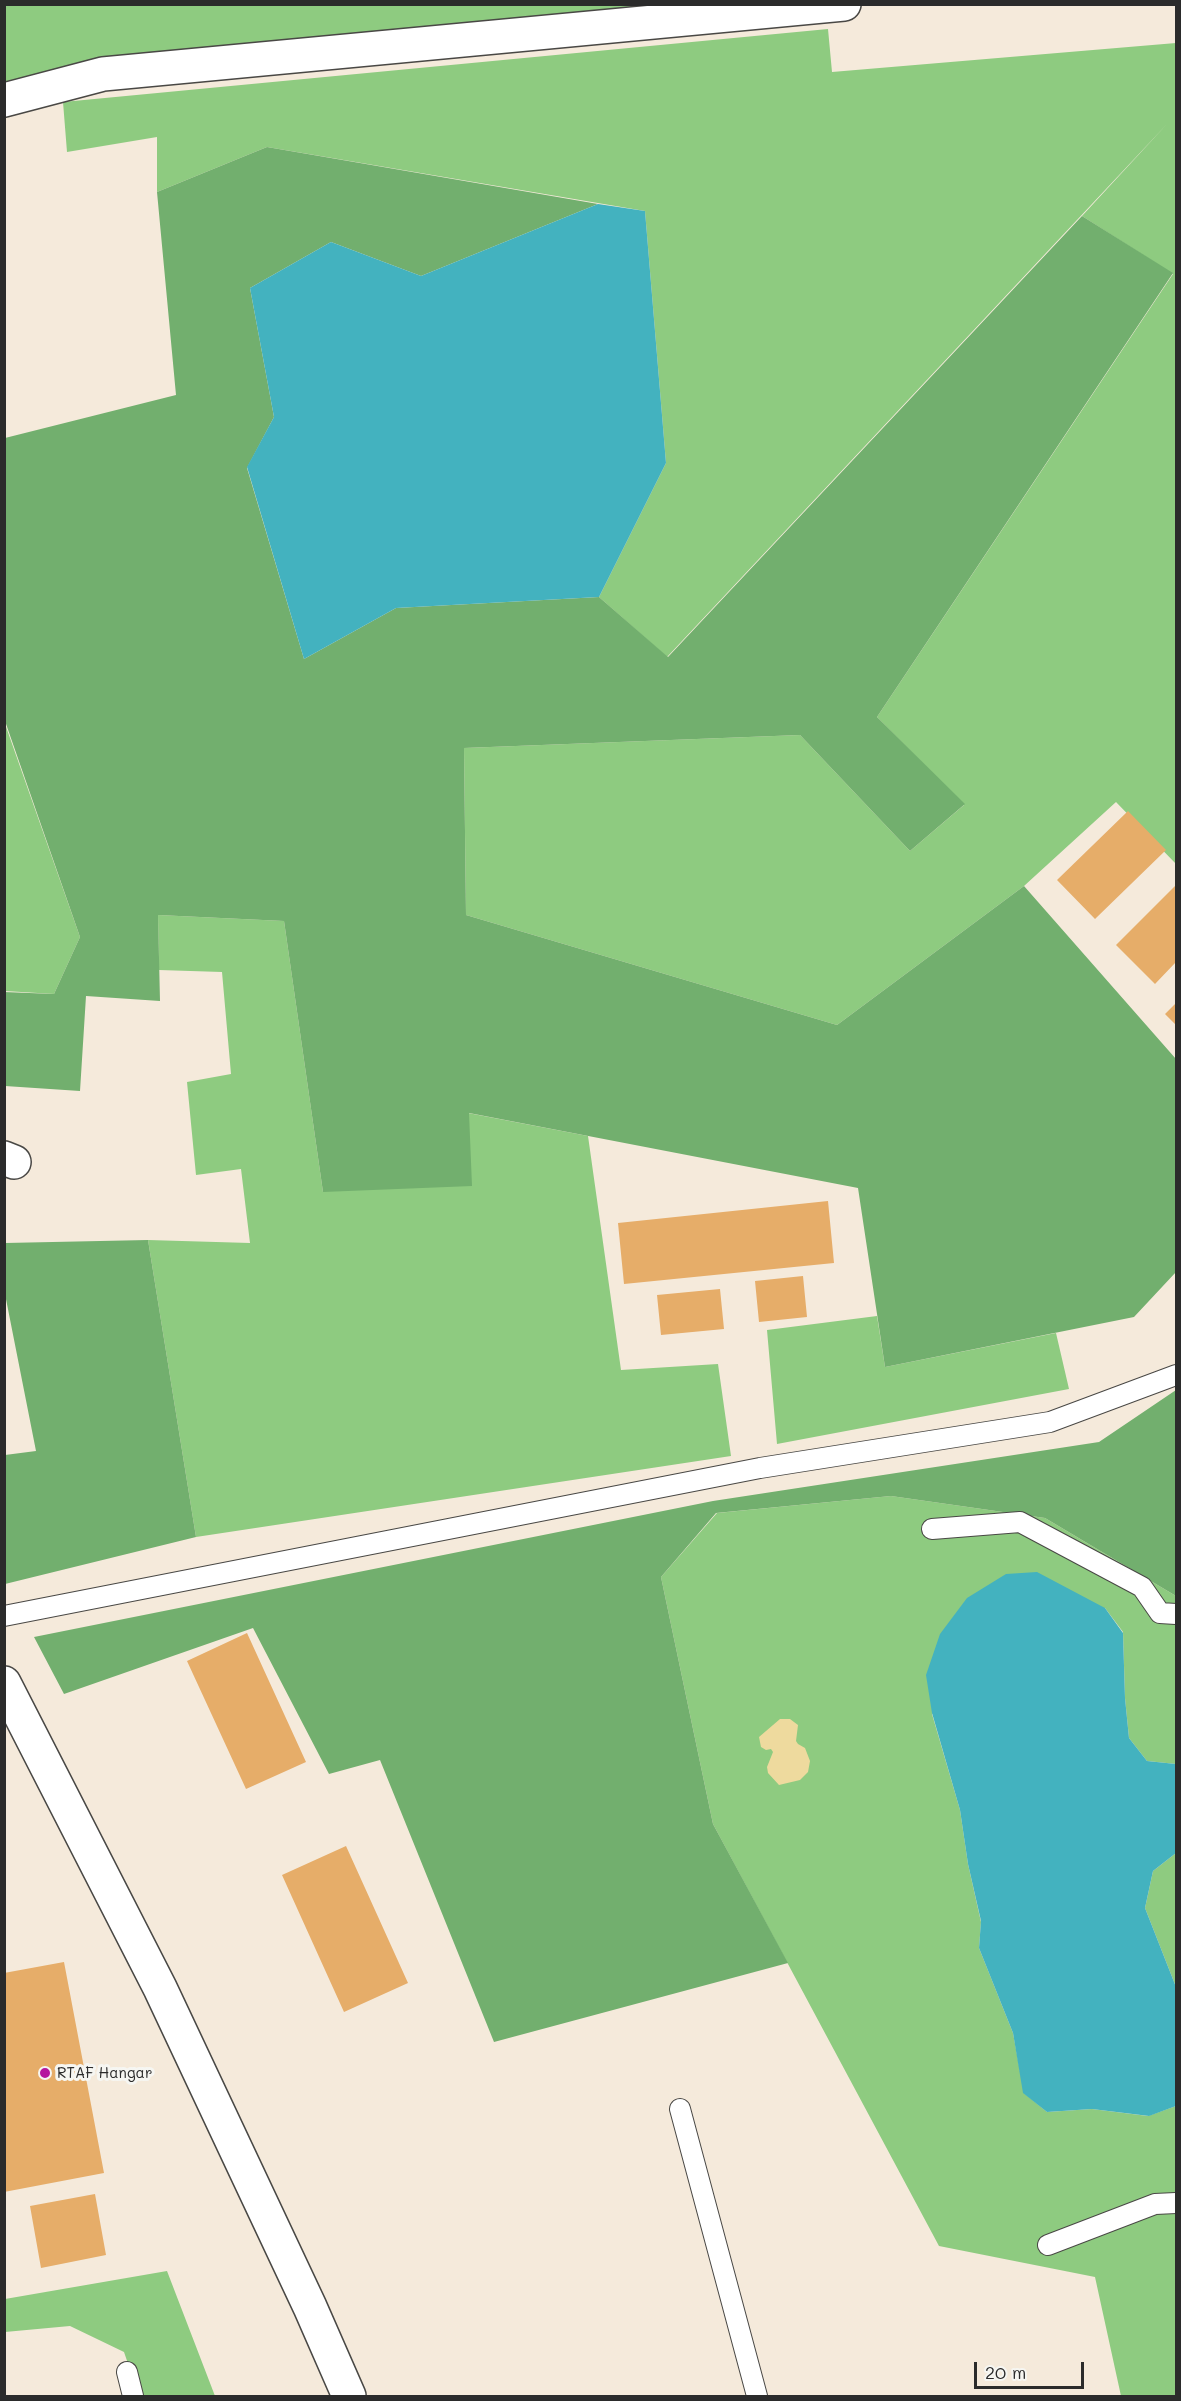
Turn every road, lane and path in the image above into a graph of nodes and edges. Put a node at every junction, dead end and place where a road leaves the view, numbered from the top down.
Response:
1 (844, 4) edge
2 (4, 100) edge
3 (1176, 1375) edge
4 (932, 1529) dead end
5 (1176, 1614) edge
6 (4, 1616) edge
7 (4, 1683) edge
8 (680, 2109) dead end
9 (1176, 2203) edge
10 (1048, 2245) dead end
11 (127, 2372) dead end
12 (133, 2397) edge
13 (349, 2397) edge
14 (757, 2397) edge

1 - 2 street
3 - 6 lane
4 - 5 lane
7 - 13 street
8 - 14 lane
9 - 10 lane
11 - 12 lane

